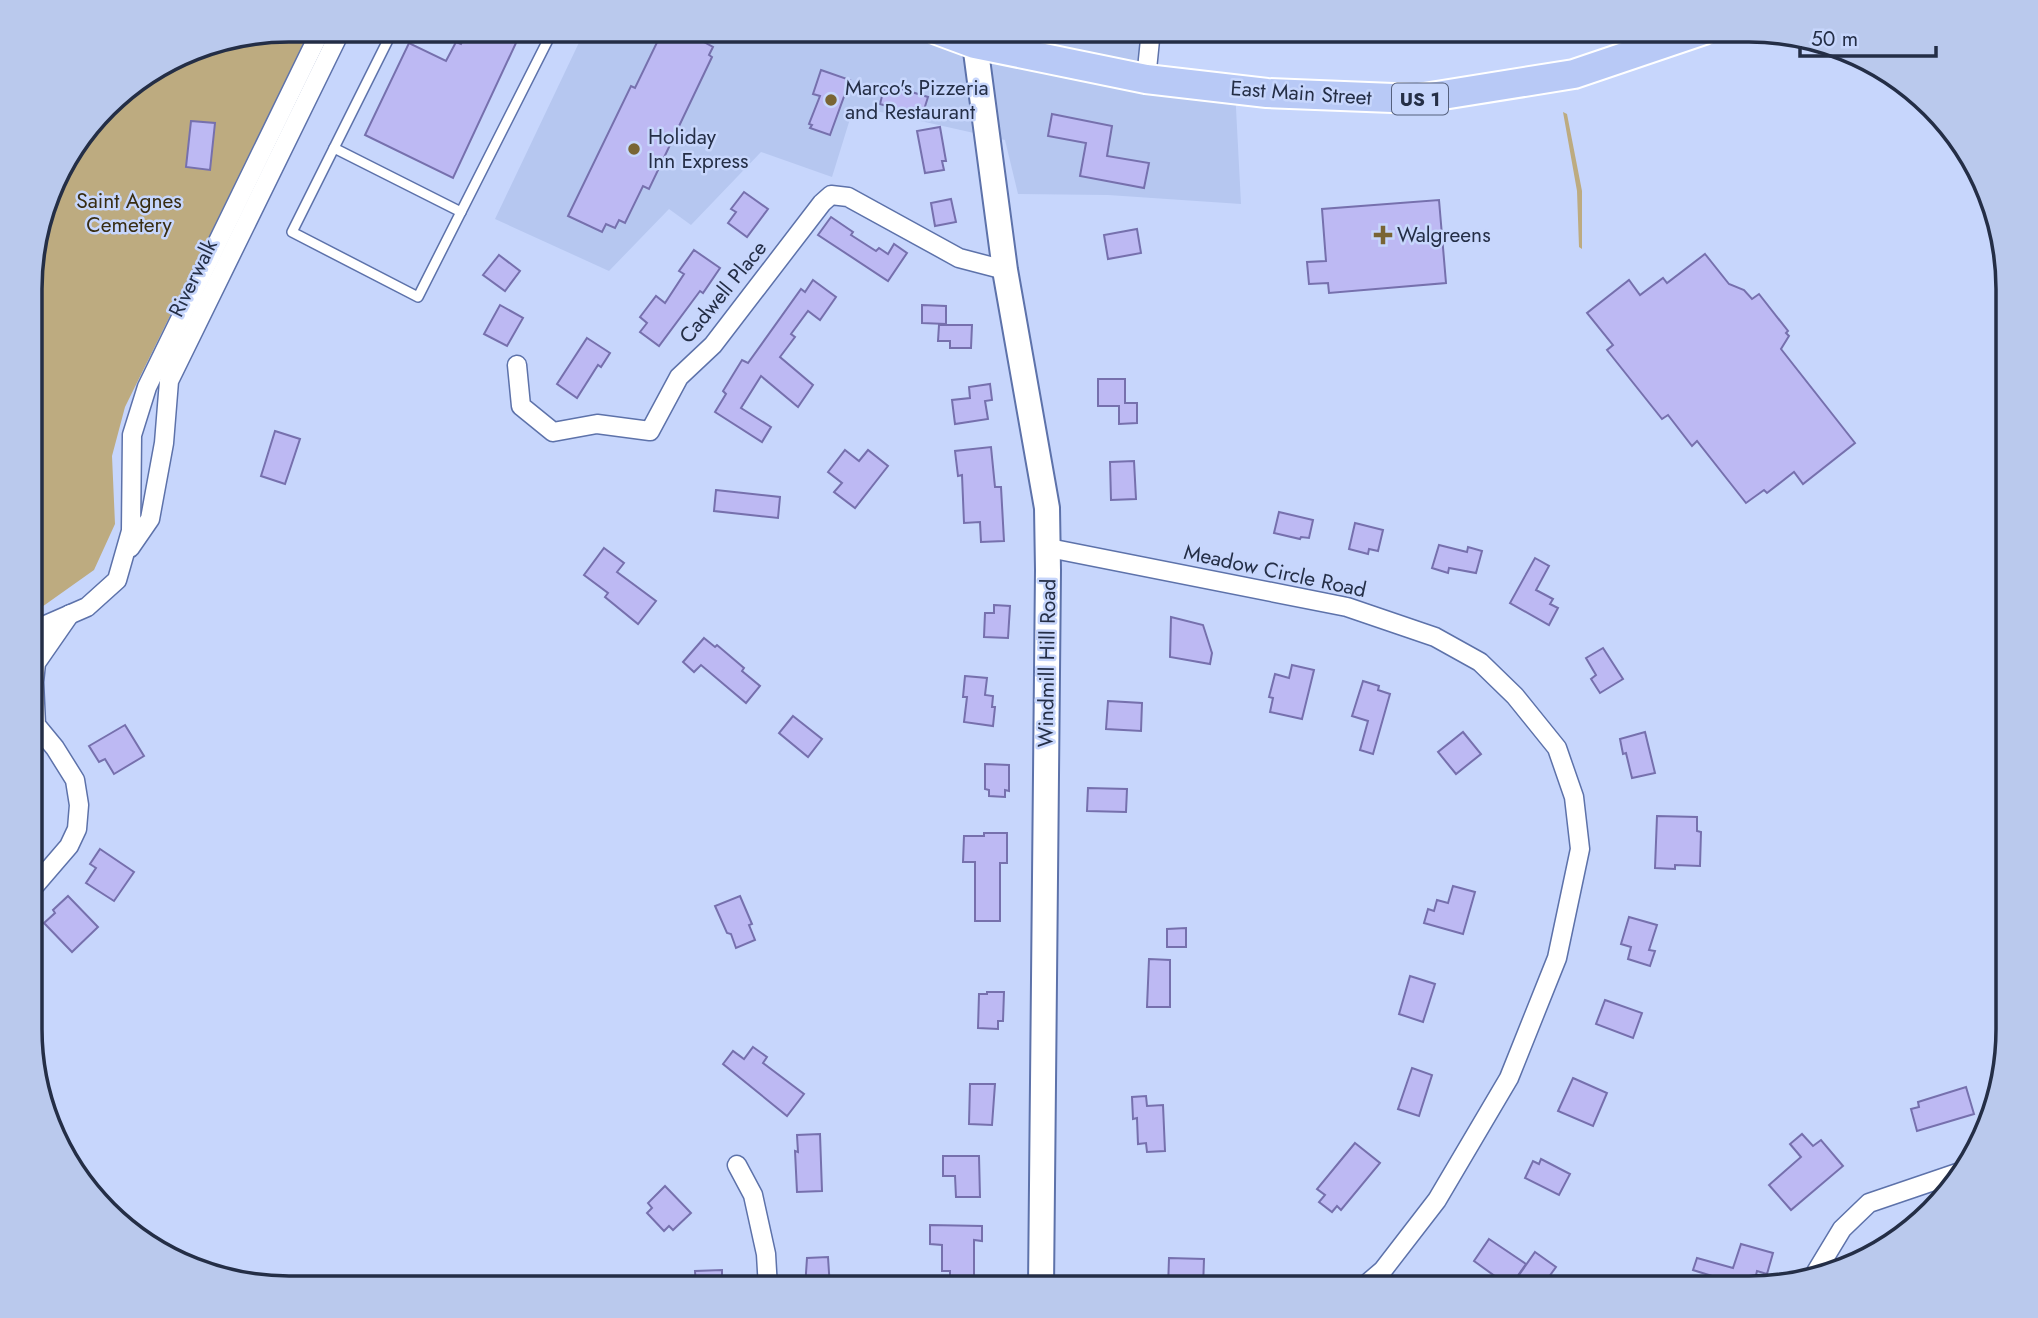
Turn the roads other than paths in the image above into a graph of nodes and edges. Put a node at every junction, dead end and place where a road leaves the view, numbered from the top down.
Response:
1 (1150, 42) edge
2 (1668, 42) edge
3 (315, 43) edge
4 (335, 43) edge
5 (387, 43) edge
6 (547, 43) edge
7 (980, 43) edge
8 (998, 43) edge
9 (1146, 79) junction
10 (334, 148) junction
11 (461, 212) junction
12 (1005, 270) junction
13 (517, 365) dead end
14 (1049, 548) junction
15 (124, 556) junction
16 (70, 614) junction
17 (42, 629) edge
18 (42, 654) edge
19 (42, 732) edge
20 (42, 877) edge
21 (737, 1165) dead end
22 (1947, 1177) edge
23 (1820, 1266) edge
24 (1041, 1275) edge
25 (1377, 1275) edge
26 (767, 1276) edge

1 - 9 street
2 - 9 main road, East Main Street / US 1
3 - 15 street, Riverwalk
4 - 15 street, Riverwalk
5 - 10 lane
6 - 11 lane
7 - 12 street, Windmill Hill Road
8 - 9 main road, East Main Street / US 1
10 - 11 lane
10 - 11 lane
12 - 13 street, Cadwell Place
12 - 14 street, Windmill Hill Road
14 - 24 street, Windmill Hill Road
14 - 25 street, Meadow Circle Road
15 - 16 street, Riverwalk
16 - 17 street, Riverwalk
16 - 18 street, Riverwalk
19 - 20 street, Riverwalk
21 - 26 street
22 - 23 street

